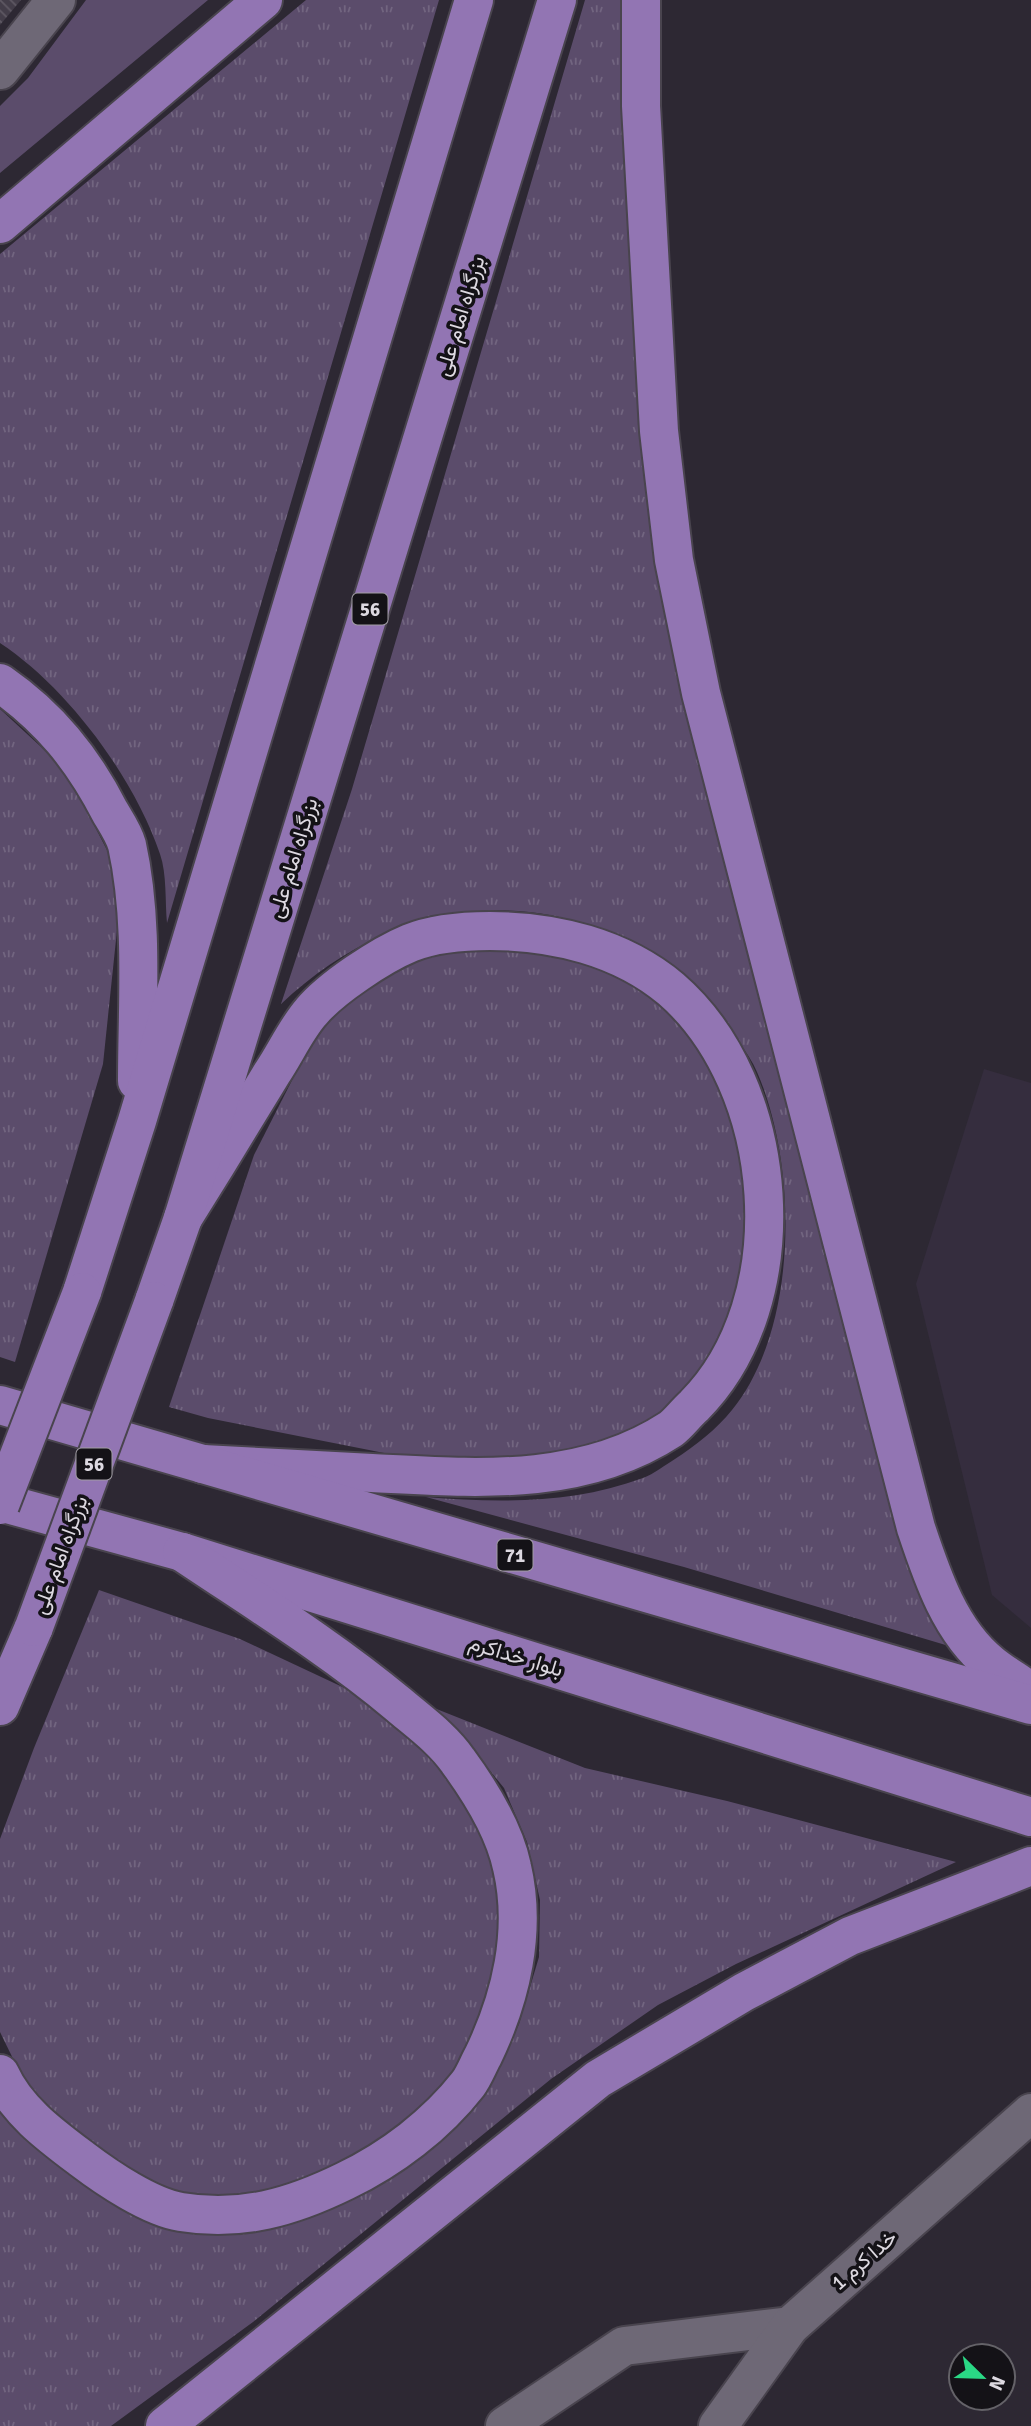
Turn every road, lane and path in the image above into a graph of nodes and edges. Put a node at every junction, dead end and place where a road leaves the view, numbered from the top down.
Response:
1 (56, 0) edge
2 (262, 0) edge
3 (474, 0) edge
4 (557, 0) edge
5 (641, 0) edge
6 (0, 70) edge
7 (0, 224) edge
8 (0, 683) edge
9 (137, 1121) junction
10 (183, 1218) junction
11 (0, 1405) edge
12 (203, 1464) junction
13 (0, 1503) edge
14 (181, 1552) junction
15 (1031, 1692) edge
16 (2, 1705) edge
17 (1031, 1705) edge
18 (1031, 1817) edge
19 (1030, 1867) edge
20 (0, 2074) edge
21 (1031, 2113) edge
22 (790, 2326) junction
23 (165, 2426) edge
24 (505, 2426) edge
25 (718, 2426) edge

1 - 6 street
2 - 7 highway
3 - 9 highway
4 - 10 highway, بزرگراه امام علی / 56
5 - 15 highway
8 - 9 highway
9 - 13 highway, bridge
10 - 12 highway
10 - 16 highway, بزرگراه امام علی / 56, bridge
11 - 12 highway, 71
12 - 17 highway, 71
13 - 14 highway, بلوار خداکرم
14 - 18 highway, بلوار خداکرم
14 - 20 highway
19 - 23 highway
21 - 22 street, خدا کرم 1
22 - 24 street
22 - 25 street, خدا کرم 1

